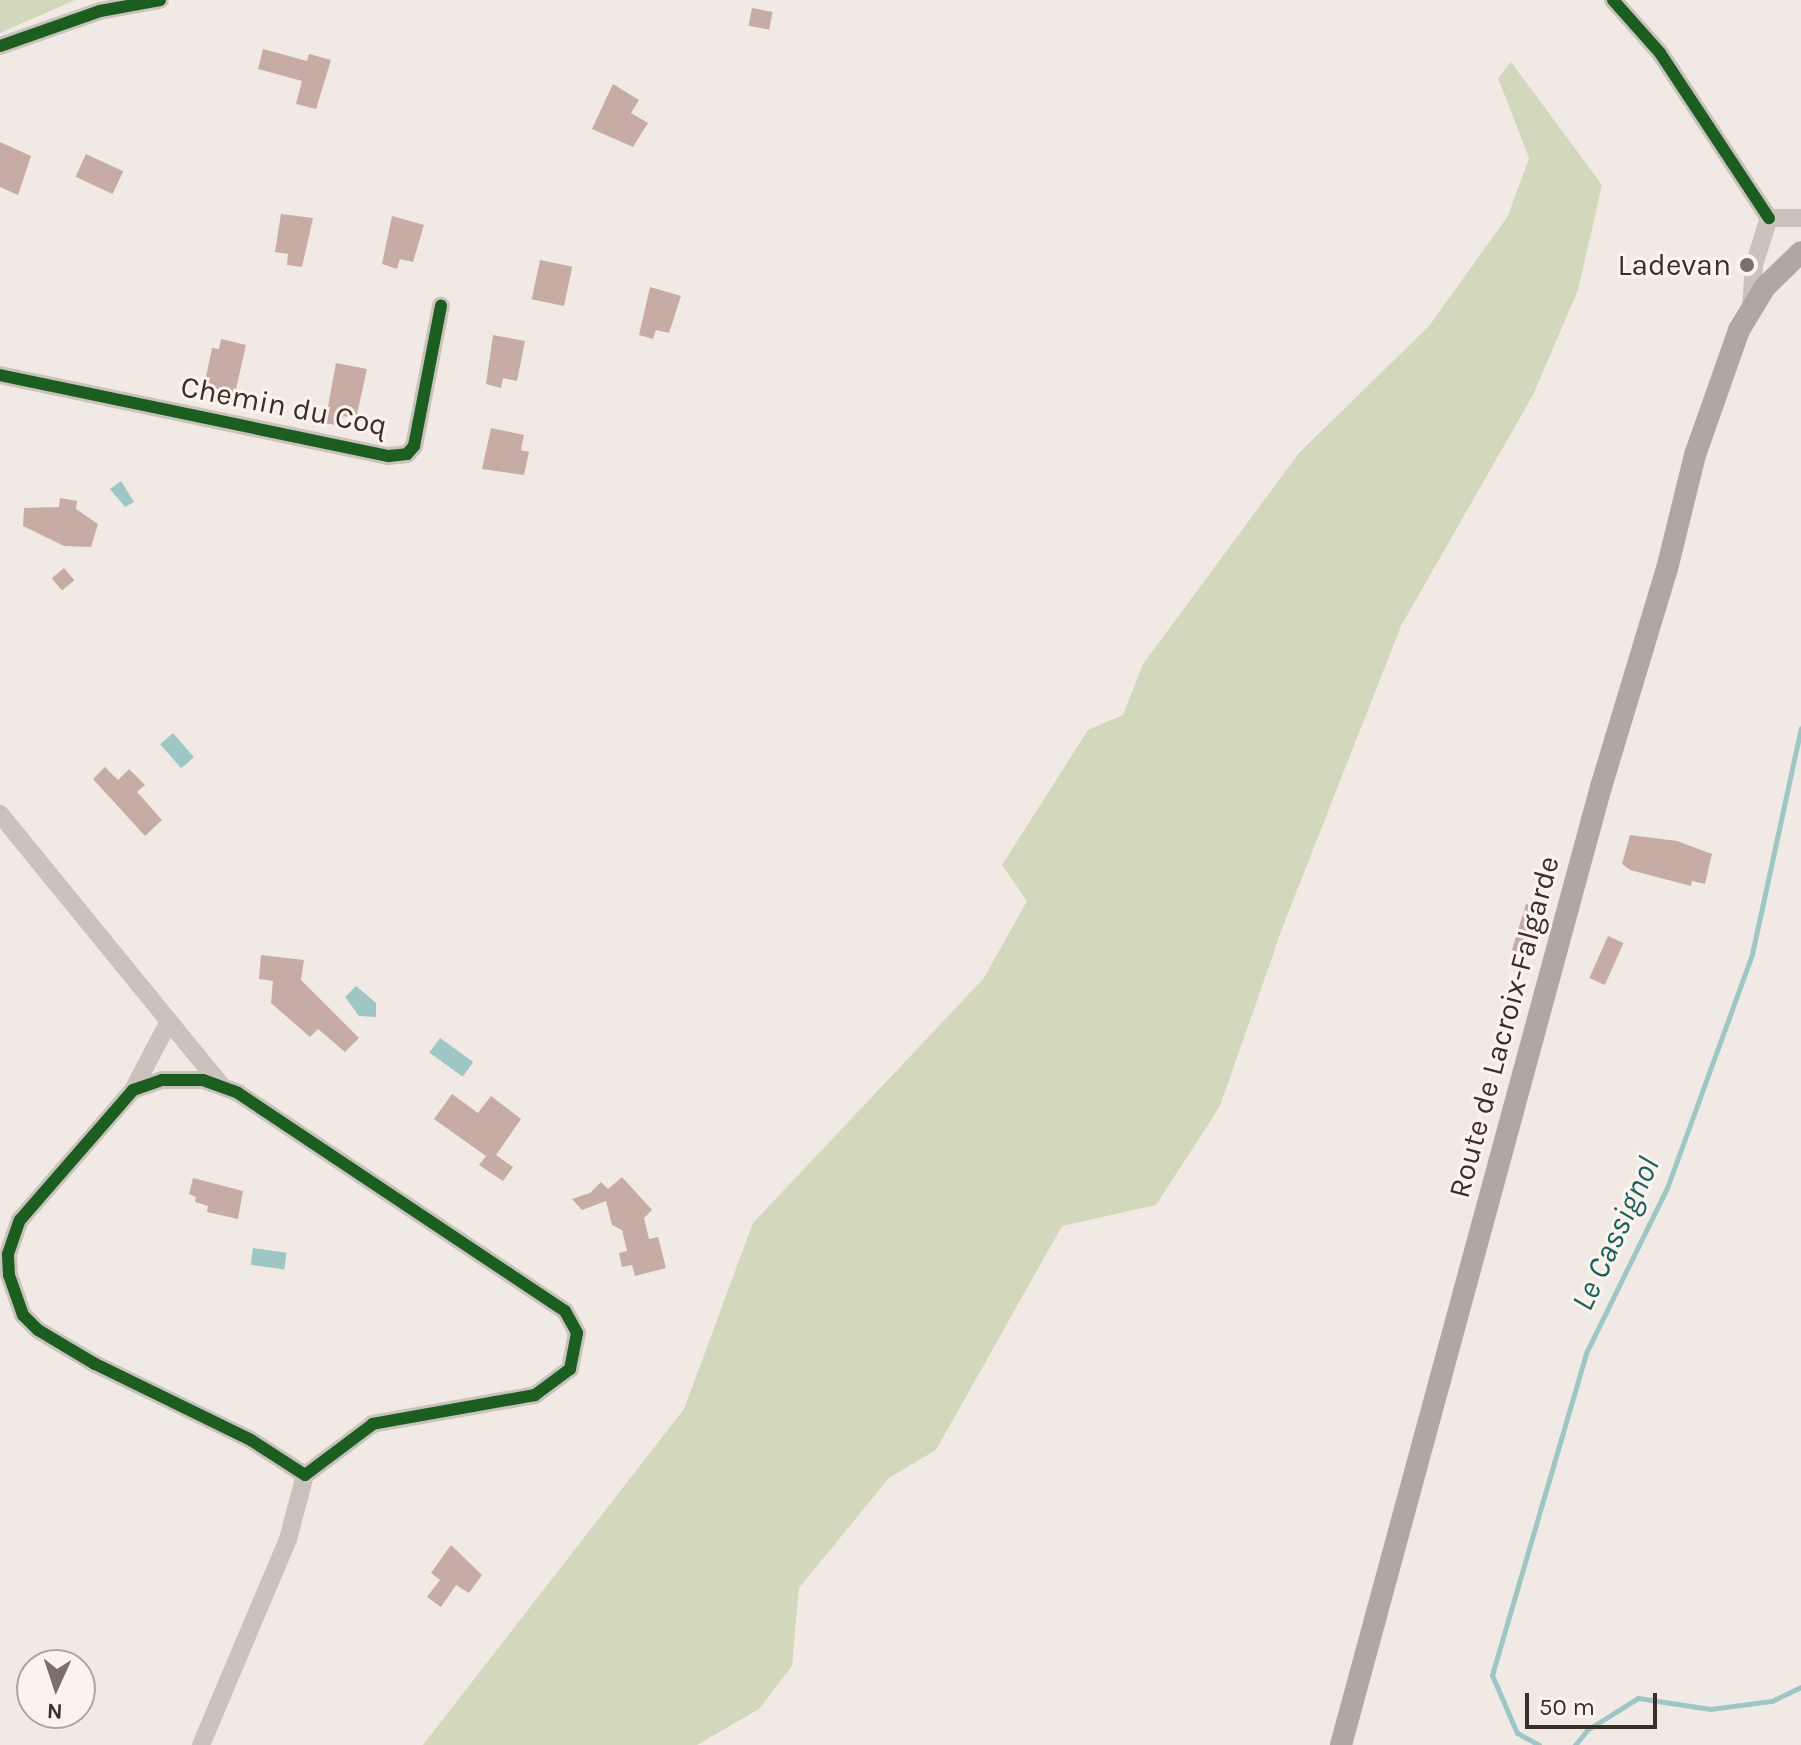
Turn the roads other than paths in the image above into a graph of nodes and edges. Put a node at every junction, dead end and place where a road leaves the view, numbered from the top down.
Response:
1 (160, 0) edge
2 (1613, 0) edge
3 (0, 46) edge
4 (1769, 218) junction
5 (1801, 218) edge
6 (1801, 252) edge
7 (441, 306) dead end
8 (1751, 308) junction
9 (0, 375) edge
10 (0, 814) edge
11 (167, 1025) junction
12 (221, 1085) junction
13 (133, 1090) junction
14 (305, 1475) junction
15 (201, 1745) edge
16 (1341, 1745) edge

1 - 3 street
2 - 4 street
4 - 5 street
4 - 8 street
6 - 8 main road, Route de Lacroix-Falgarde
7 - 9 street, Chemin du Coq
8 - 16 main road, Route de Lacroix-Falgarde
10 - 11 street
11 - 12 street
11 - 13 street
12 - 13 street
12 - 14 street
13 - 14 street
14 - 15 street

